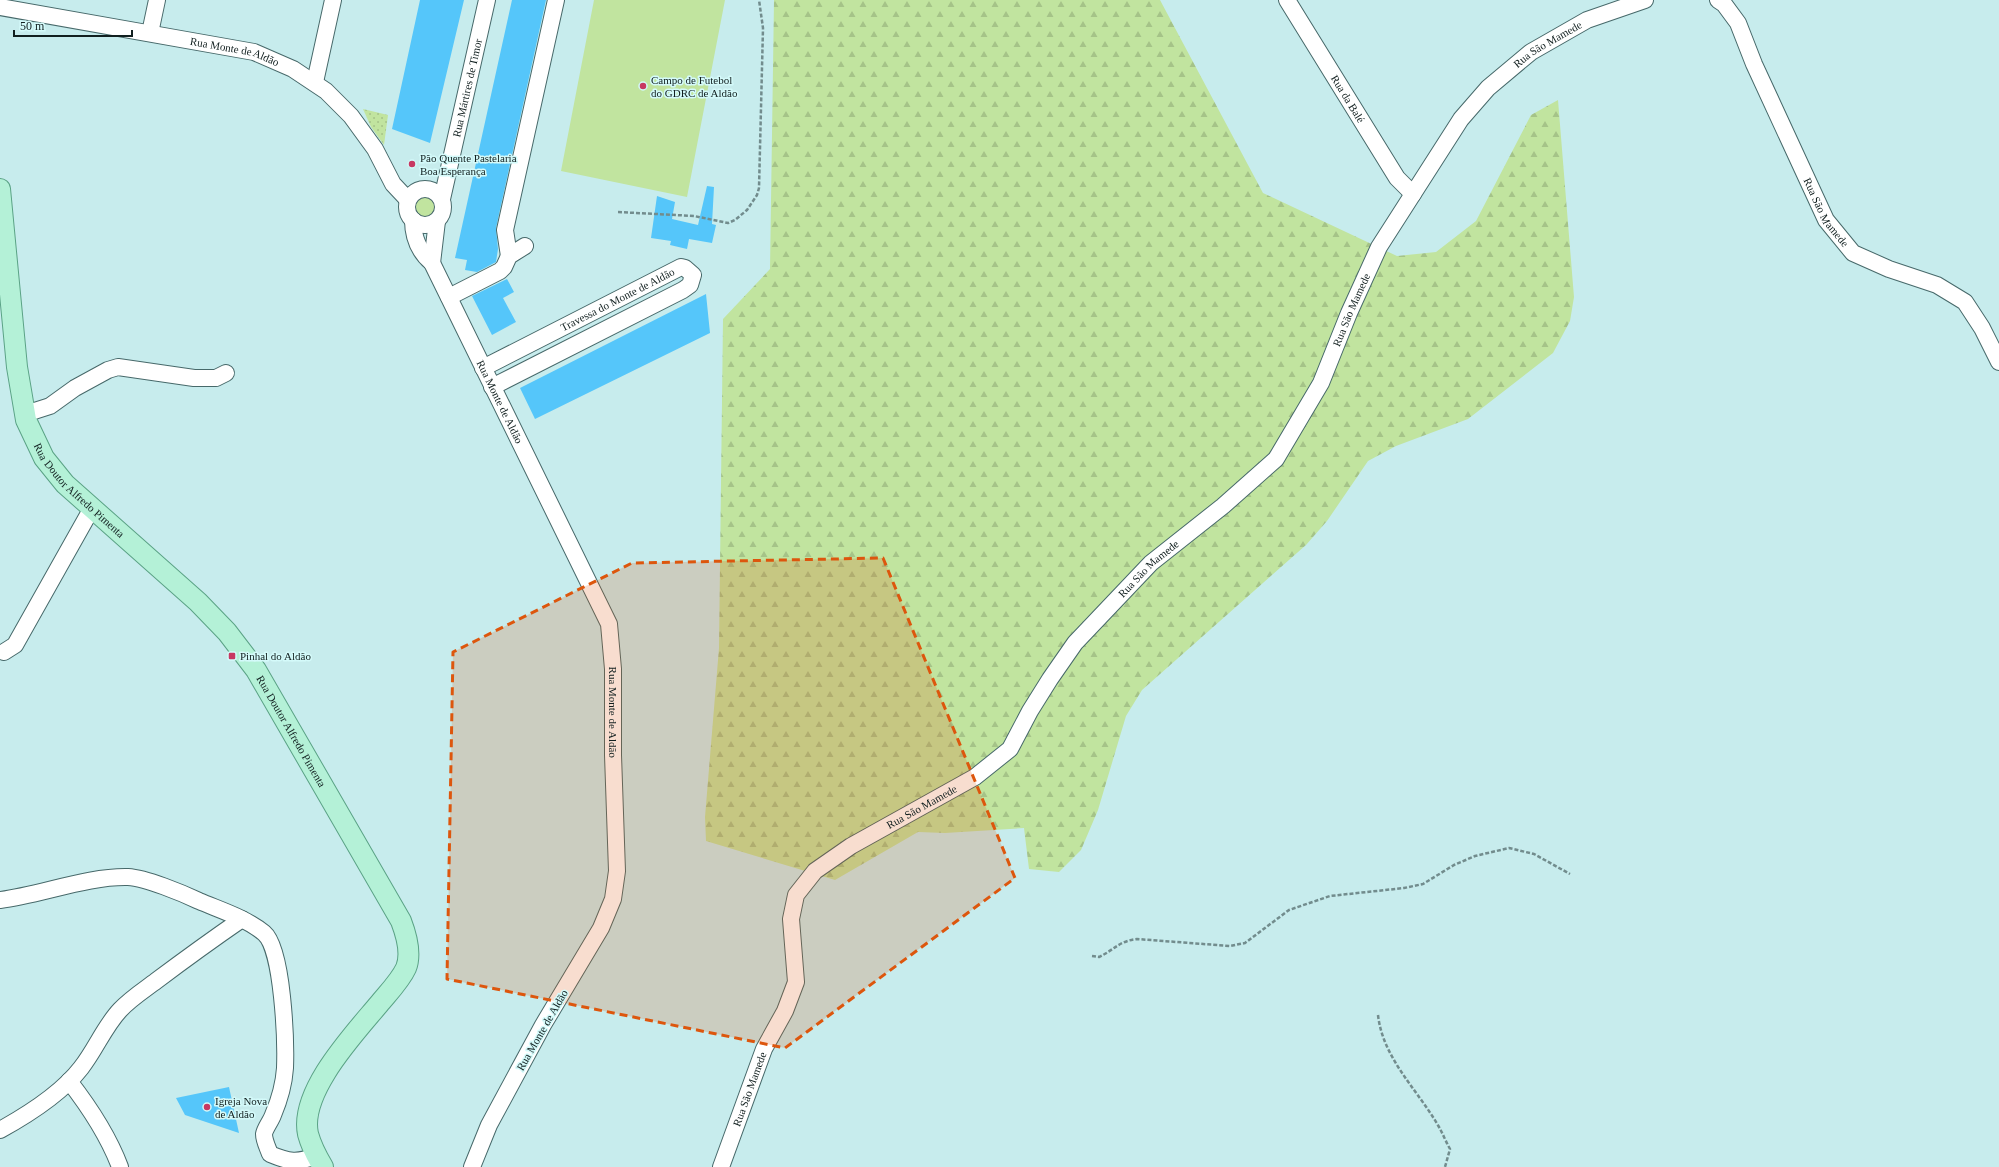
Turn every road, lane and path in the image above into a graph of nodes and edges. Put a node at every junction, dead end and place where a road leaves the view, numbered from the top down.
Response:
1 (157, 0) edge
2 (333, 0) edge
3 (487, 0) edge
4 (556, 0) edge
5 (759, 0) edge
6 (1287, 0) edge
7 (1645, 0) edge
8 (1718, 0) edge
9 (0, 7) edge
10 (150, 33) junction
11 (315, 82) junction
12 (0, 189) edge
13 (1413, 194) junction
14 (442, 199) junction
15 (408, 200) junction
16 (618, 212) dead end
17 (413, 220) junction
18 (437, 221) junction
19 (525, 246) dead end
20 (508, 256) junction
21 (432, 263) junction
22 (449, 296) junction
23 (1999, 362) edge
24 (483, 368) junction
25 (226, 373) dead end
26 (492, 387) junction
27 (25, 414) junction
28 (92, 508) junction
29 (4, 652) dead end
30 (1570, 874) dead end
31 (0, 900) edge
32 (242, 920) junction
33 (1092, 956) dead end
34 (1378, 1015) dead end
35 (69, 1081) junction
36 (0, 1130) edge
37 (320, 1162) edge
38 (120, 1167) edge
39 (472, 1167) edge
40 (721, 1167) edge
41 (1445, 1167) edge

1 - 10 street
2 - 11 street
3 - 14 street, Rua Mártires de Timor
4 - 20 street
5 - 16 path
6 - 13 street, Rua da Balé
7 - 13 street, Rua São Mamede
8 - 23 street, Rua São Mamede
9 - 10 street, Rua Monte de Aldão
10 - 11 street, Rua Monte de Aldão
11 - 15 street, Rua Monte de Aldão
12 - 27 main road, Rua Doutor Alfredo Pimenta
13 - 40 street, Rua São Mamede
14 - 15 street
14 - 18 street
15 - 17 street
17 - 18 street
17 - 21 street, Rua Monte de Aldão
18 - 21 street
19 - 20 street
20 - 22 street
21 - 22 street, Rua Monte de Aldão
22 - 24 street, Rua Monte de Aldão
24 - 26 street, Rua Monte de Aldão
24 - 26 street, Travessa do Monte de Aldão
25 - 27 street
26 - 39 street, Rua Monte de Aldão
27 - 28 main road, Rua Doutor Alfredo Pimenta
28 - 29 street
28 - 37 main road, Rua Doutor Alfredo Pimenta
30 - 33 path
31 - 32 street
32 - 35 street
32 - 37 street
34 - 41 path
35 - 36 street
35 - 38 street

